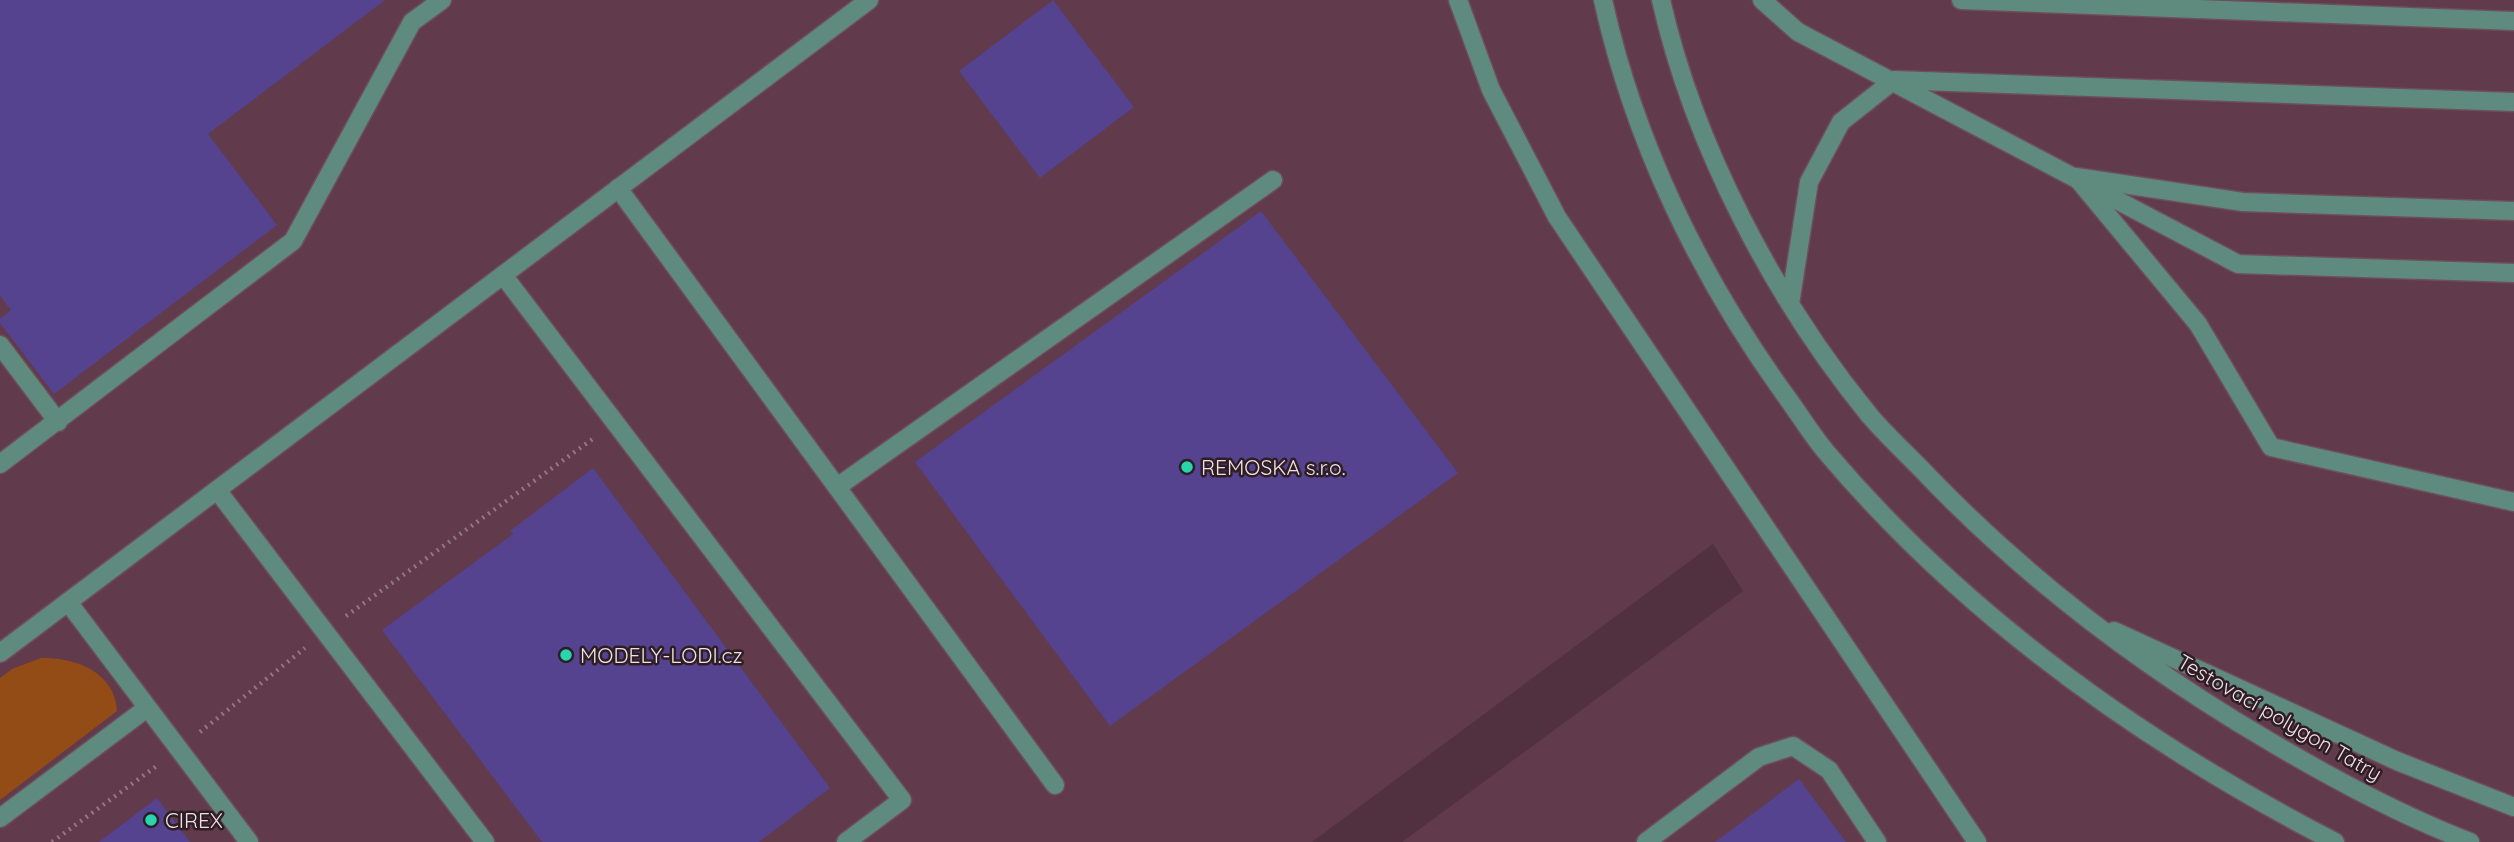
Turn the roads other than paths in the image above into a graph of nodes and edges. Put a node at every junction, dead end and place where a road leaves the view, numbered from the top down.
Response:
1 (442, 0) edge
2 (869, 0) edge
3 (1458, 0) edge
4 (1603, 0) edge
5 (1661, 0) edge
6 (1762, 0) edge
7 (1964, 1) edge
8 (2514, 21) edge
9 (1894, 80) junction
10 (2514, 102) edge
11 (2076, 177) junction
12 (1273, 180) dead end
13 (618, 188) junction
14 (2514, 211) edge
15 (2514, 273) edge
16 (503, 275) junction
17 (1790, 304) junction
18 (0, 345) edge
19 (58, 422) junction
20 (0, 464) edge
21 (837, 487) junction
22 (217, 489) junction
23 (2514, 502) edge
24 (68, 602) junction
25 (2076, 613) junction
26 (0, 653) edge
27 (147, 708) junction
28 (1055, 785) dead end
29 (2514, 807) edge
30 (0, 818) edge
31 (248, 842) edge
32 (485, 842) edge
33 (846, 842) edge
34 (1646, 842) edge
35 (1877, 842) edge
36 (1977, 842) edge
37 (2335, 842) edge
38 (2470, 842) edge

1 - 19 street
2 - 13 street
3 - 36 street
4 - 37 street
5 - 17 street, Testovací polygon Tatry
6 - 9 street
7 - 8 street
9 - 10 street
9 - 11 street
9 - 17 street
11 - 14 street
11 - 15 street
11 - 23 street
12 - 21 street
13 - 16 street
13 - 21 street
16 - 22 street
16 - 33 street
17 - 25 street, Testovací polygon Tatry
18 - 19 street
19 - 20 street
21 - 28 street
22 - 24 street
22 - 32 street
24 - 26 street
24 - 27 street
25 - 29 street
25 - 38 street, Testovací polygon Tatry
27 - 30 street
27 - 31 street
34 - 35 street

